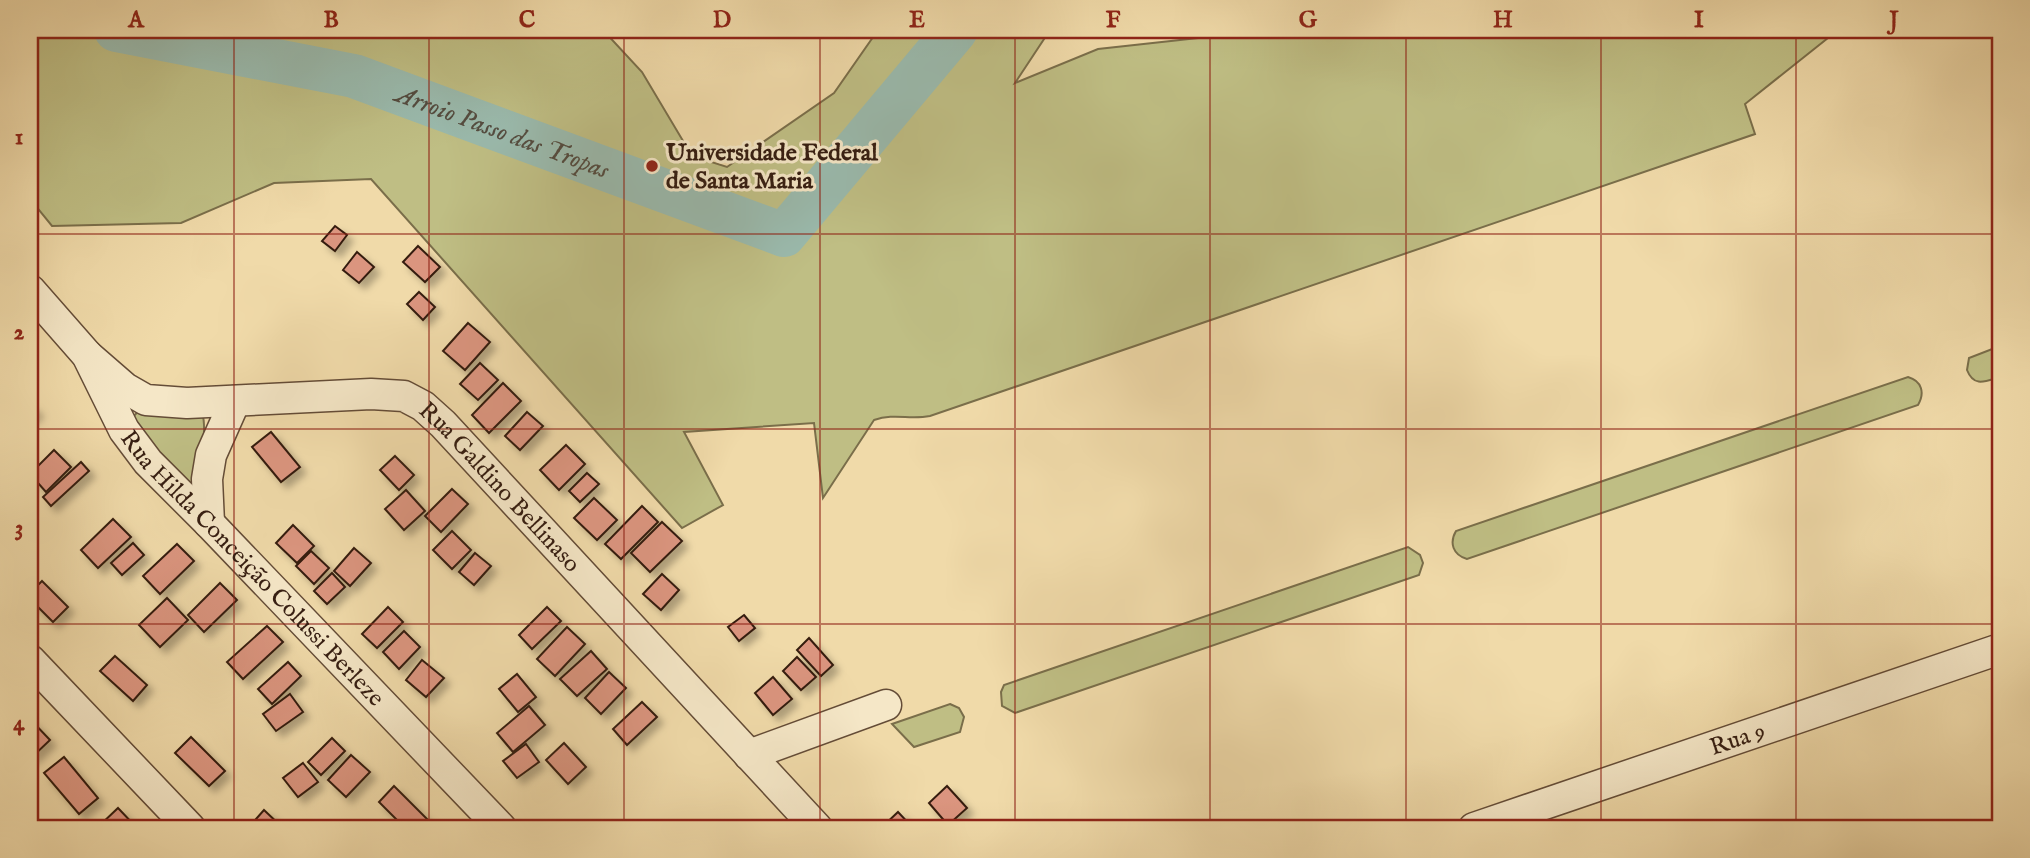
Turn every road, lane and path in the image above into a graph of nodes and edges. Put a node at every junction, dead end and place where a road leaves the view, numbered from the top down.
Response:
1 (30, 290) edge
2 (87, 355) junction
3 (139, 396) junction
4 (235, 401) junction
5 (119, 420) junction
6 (209, 523) junction
7 (2000, 649) edge
8 (30, 660) edge
9 (886, 705) dead end
10 (749, 755) junction
11 (190, 828) edge
12 (501, 828) edge
13 (817, 828) edge
14 (1474, 828) edge

1 - 2 street, Rua Hilda Conceição Colussi Berleze
2 - 3 street, Rua Galdino Bellinaso
2 - 5 street, Rua Hilda Conceição Colussi Berleze
3 - 4 street, Rua Galdino Bellinaso
3 - 5 street
4 - 6 street
4 - 10 street, Rua Galdino Bellinaso
5 - 6 street, Rua Hilda Conceição Colussi Berleze
6 - 12 street, Rua Hilda Conceição Colussi Berleze
7 - 14 street, Rua 9
8 - 11 street
9 - 10 street
10 - 13 street, Rua Galdino Bellinaso

